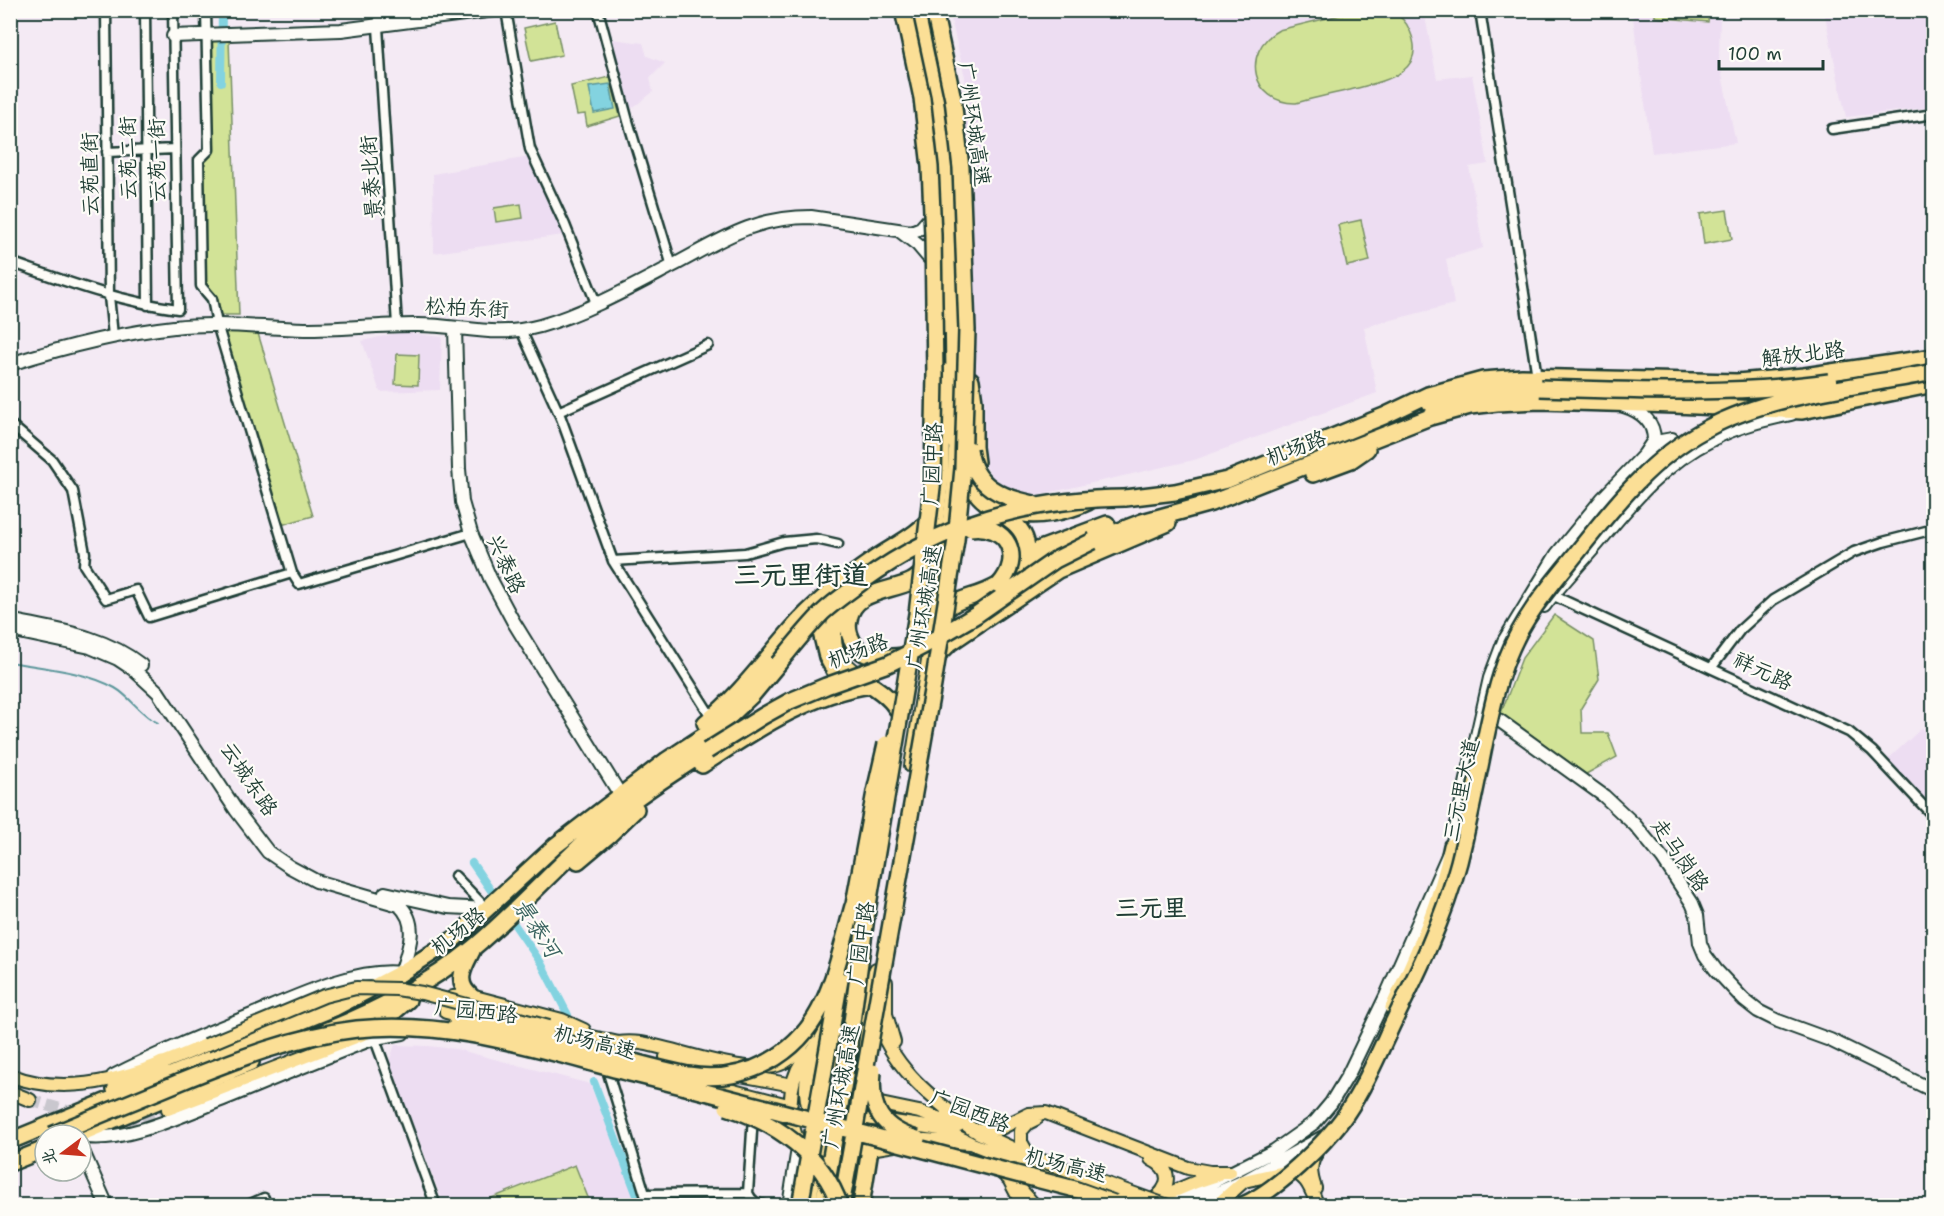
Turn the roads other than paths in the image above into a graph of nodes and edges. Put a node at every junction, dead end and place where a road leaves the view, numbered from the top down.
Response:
1 (106, 10) edge
2 (145, 10) edge
3 (173, 10) edge
4 (206, 10) edge
5 (380, 10) edge
6 (495, 10) edge
7 (506, 10) edge
8 (598, 10) edge
9 (898, 10) edge
10 (903, 10) edge
11 (910, 10) edge
12 (924, 10) edge
13 (933, 10) edge
14 (938, 10) edge
15 (1480, 10) edge
16 (378, 27) junction
17 (206, 35) junction
18 (904, 35) junction
19 (173, 36) junction
20 (1934, 114) edge
21 (1832, 129) dead end
22 (175, 149) junction
23 (146, 150) junction
24 (107, 152) junction
25 (940, 203) junction
26 (928, 220) junction
27 (901, 232) junction
28 (929, 258) junction
29 (10, 262) edge
30 (672, 266) junction
31 (948, 286) junction
32 (109, 296) junction
33 (971, 302) junction
34 (596, 303) junction
35 (148, 305) junction
36 (930, 322) junction
37 (217, 324) junction
38 (397, 325) junction
39 (455, 328) junction
40 (521, 330) junction
41 (113, 336) junction
42 (708, 345) dead end
43 (971, 348) junction
44 (942, 350) junction
45 (1934, 352) edge
46 (1934, 357) edge
47 (10, 364) edge
48 (955, 365) junction
49 (1934, 369) edge
50 (1852, 376) junction
51 (1791, 378) junction
52 (971, 380) junction
53 (1677, 382) junction
54 (1539, 383) junction
55 (1934, 384) edge
56 (930, 390) junction
57 (1416, 400) junction
58 (1612, 403) junction
59 (1675, 405) junction
60 (942, 409) junction
61 (1802, 411) junction
62 (558, 412) junction
63 (1384, 416) junction
64 (10, 424) edge
65 (962, 444) junction
66 (1291, 449) junction
67 (1644, 455) junction
68 (1672, 464) junction
69 (1227, 480) junction
70 (1624, 488) dead end
71 (939, 500) junction
72 (1211, 503) junction
73 (1040, 505) junction
74 (924, 526) junction
75 (1934, 530) edge
76 (471, 533) junction
77 (942, 535) junction
78 (838, 544) dead end
79 (613, 561) junction
80 (930, 566) junction
81 (292, 573) junction
82 (1045, 578) junction
83 (862, 590) junction
84 (1535, 592) junction
85 (1552, 595) junction
86 (988, 606) junction
87 (810, 611) junction
88 (10, 620) edge
89 (933, 628) junction
90 (10, 630) edge
91 (943, 650) junction
92 (906, 661) junction
93 (1712, 667) junction
94 (871, 685) junction
95 (925, 685) junction
96 (845, 690) junction
97 (932, 708) junction
98 (897, 709) junction
99 (712, 718) junction
100 (1496, 718) junction
101 (916, 737) junction
102 (902, 738) junction
103 (667, 760) junction
104 (616, 788) junction
105 (893, 792) junction
106 (907, 794) junction
107 (636, 809) junction
108 (878, 810) junction
109 (914, 813) junction
110 (1934, 816) edge
111 (582, 844) junction
112 (555, 846) junction
113 (1452, 846) junction
114 (872, 851) junction
115 (879, 872) junction
116 (903, 875) junction
117 (455, 876) dead end
118 (890, 887) junction
119 (863, 903) junction
120 (520, 905) junction
121 (488, 909) junction
122 (473, 948) junction
123 (887, 950) junction
124 (852, 958) junction
125 (404, 966) junction
126 (876, 969) junction
127 (421, 985) junction
128 (845, 986) junction
129 (471, 996) junction
130 (833, 1004) junction
131 (376, 1032) junction
132 (507, 1032) junction
133 (598, 1038) junction
134 (342, 1041) junction
135 (618, 1043) junction
136 (565, 1046) junction
137 (814, 1050) junction
138 (530, 1053) junction
139 (327, 1058) junction
140 (162, 1064) junction
141 (606, 1065) junction
142 (906, 1071) junction
143 (10, 1075) edge
144 (106, 1079) junction
145 (788, 1084) dead end
146 (1934, 1090) edge
147 (10, 1092) edge
148 (823, 1092) dead end
149 (30, 1100) tunnel mouth
150 (99, 1104) junction
151 (784, 1104) dead end
152 (168, 1109) tunnel mouth
153 (819, 1111) dead end
154 (753, 1112) junction
155 (77, 1123) edge
156 (82, 1123) tunnel mouth
157 (1340, 1126) junction
158 (93, 1130) edge
159 (973, 1130) junction
160 (821, 1135) junction
161 (93, 1137) edge
162 (10, 1141) edge
163 (918, 1141) junction
164 (799, 1142) junction
165 (33, 1143) edge
166 (970, 1143) junction
167 (870, 1149) junction
168 (10, 1152) edge
169 (33, 1154) edge
170 (1027, 1160) junction
171 (10, 1163) edge
172 (814, 1164) junction
173 (1296, 1167) junction
174 (1230, 1172) junction
175 (93, 1174) edge
176 (1245, 1181) junction
177 (88, 1183) edge
178 (1071, 1188) junction
179 (748, 1193) junction
180 (1129, 1204) edge
181 (1146, 1204) edge
182 (98, 1206) edge
183 (107, 1206) edge
184 (246, 1206) edge
185 (266, 1206) edge
186 (436, 1206) edge
187 (767, 1206) edge
188 (789, 1206) edge
189 (800, 1206) edge
190 (808, 1206) edge
191 (823, 1206) edge
192 (841, 1206) edge
193 (861, 1206) edge
194 (1023, 1206) edge
195 (1035, 1206) edge
196 (1166, 1206) edge
197 (1188, 1206) edge
198 (1216, 1206) edge
199 (1241, 1206) edge
200 (1318, 1206) edge
201 (1323, 1206) edge

1 - 24 street, 云苑直街
2 - 23 street, 云苑二街
3 - 19 street, 云苑一街
4 - 17 street
5 - 16 street, 景泰北街
6 - 16 main road
7 - 34 street
8 - 30 street
9 - 18 main road
10 - 92 highway, 广州环城高速, bridge
11 - 18 main road
11 - 25 highway, 广园中路
12 - 31 highway, 广园中路
13 - 123 highway, 广州环城高速, bridge
14 - 33 main road
15 - 54 street
16 - 17 main road
16 - 38 street, 景泰北街
17 - 19 main road
17 - 37 street
18 - 26 main road
19 - 22 street, 云苑一街
20 - 21 street
22 - 23 street
22 - 35 street, 云苑一街
23 - 24 street
23 - 35 street, 云苑二街
24 - 32 street, 云苑直街
25 - 26 main road
25 - 31 highway, 广园中路
26 - 27 main road
26 - 28 main road
27 - 28 main road
27 - 30 main road, 松柏东街
28 - 31 main road
28 - 36 main road
29 - 32 street
30 - 34 main road, 松柏东街
31 - 33 main road
31 - 44 highway, 广园中路
31 - 48 highway, 广园中路
32 - 35 street
32 - 41 street, 云苑直街
33 - 43 main road
34 - 40 main road, 松柏东街
36 - 44 main road
36 - 56 main road
37 - 38 main road, 松柏东街
37 - 41 main road, 松柏东街
37 - 81 street
38 - 39 main road, 松柏东街
39 - 40 main road, 松柏东街
39 - 76 main road, 兴泰路
40 - 62 street
41 - 47 main road, 松柏东街
42 - 62 street
43 - 48 main road
43 - 52 main road
44 - 60 highway, 广园中路
45 - 50 street
46 - 50 highway, 解放北路
48 - 65 highway, 广园中路
49 - 50 main road
49 - 54 highway, bridge
49 - 173 highway, bridge
50 - 51 highway, 解放北路
51 - 53 highway, 解放北路
51 - 61 highway
52 - 65 highway
52 - 66 highway
53 - 54 highway, 机场路
53 - 59 highway
54 - 57 highway, 机场路
54 - 63 highway
55 - 61 highway
56 - 60 main road
56 - 74 main road
57 - 63 highway, 机场路
57 - 66 highway
58 - 59 highway
58 - 67 main road, 三元里大道
58 - 72 highway, 机场路
59 - 61 highway
60 - 71 highway, 广园中路
61 - 68 main road, 三元里大道
62 - 79 street
63 - 66 highway, 机场路
64 - 81 street
65 - 73 highway, bridge
65 - 86 highway, bridge
65 - 89 main road, 广园中路
66 - 69 highway, 机场路
67 - 68 main road
67 - 84 main road, 三元里大道
68 - 85 main road, 三元里大道
69 - 73 highway, 机场路, bridge
69 - 82 highway
70 - 84 main road
71 - 74 highway
71 - 80 highway, 广园中路
72 - 82 highway
72 - 86 highway, 机场路, bridge
73 - 77 highway, 机场路, bridge
74 - 87 highway
75 - 93 street
76 - 81 street
76 - 104 main road, 兴泰路
77 - 83 highway, 机场路, bridge
77 - 89 highway, bridge
78 - 79 street
79 - 99 street
80 - 83 highway
80 - 102 main road, 广园中路
82 - 91 highway
83 - 92 highway
83 - 94 highway, bridge
83 - 103 highway, 机场路, bridge
84 - 113 main road, 三元里大道
85 - 93 street, 祥元路
85 - 100 main road, 三元里大道
86 - 92 highway, 机场路, bridge
87 - 96 highway
87 - 99 highway
88 - 121 main road, 云城东路
89 - 95 main road, 广园中路
90 - 125 main road, 云城东路
91 - 95 main road
91 - 97 main road
92 - 111 highway, 机场路, bridge
92 - 119 highway, bridge
92 - 191 highway, 广州环城高速, bridge
93 - 110 street, 祥元路
94 - 96 highway
94 - 98 highway
95 - 97 main road
95 - 101 main road, 广园中路
96 - 107 highway
97 - 101 main road
97 - 109 main road
98 - 102 main road
98 - 108 main road
99 - 103 highway
100 - 146 main road, 走马岗路
100 - 157 main road, 三元里大道
101 - 106 main road, 广园中路
102 - 105 main road, 广园中路
103 - 104 highway
103 - 112 highway, 机场路
104 - 112 highway
105 - 108 main road
105 - 115 main road, 广园中路
106 - 109 main road
106 - 118 main road, 广园中路
107 - 111 highway
107 - 120 highway
108 - 114 main road
109 - 116 main road
111 - 120 highway, 机场路
112 - 121 highway, 机场路
113 - 173 highway, bridge
113 - 174 main road, 三元里大道
114 - 115 main road
114 - 119 main road
115 - 119 main road, 广园中路
116 - 118 main road
116 - 142 main road
117 - 121 street
118 - 126 main road, 广园中路
119 - 124 main road
119 - 128 main road, 广园中路
119 - 131 highway, bridge
119 - 189 highway, bridge
120 - 122 highway, 机场路
121 - 125 highway, 机场路
122 - 127 highway, 机场路
122 - 129 highway
123 - 178 highway, bridge
123 - 192 highway, 广州环城高速, bridge
124 - 130 main road
124 - 135 main road
125 - 144 main road
125 - 150 highway, 机场路
126 - 128 main road
126 - 142 main road, 广园中路
127 - 131 highway
127 - 158 highway, 机场路
128 - 130 main road
128 - 137 main road
129 - 132 main road
129 - 133 main road
130 - 137 main road
131 - 132 main road, 广园西路
131 - 134 main road, 广园西路
131 - 138 main road
131 - 139 main road
131 - 141 highway, 机场高速, bridge
131 - 156 highway, 机场高速, bridge
131 - 186 street
132 - 136 main road, 广园西路
133 - 135 main road
133 - 140 main road, bridge
134 - 139 main road
134 - 152 main road, 广园西路
135 - 145 main road
136 - 138 main road
136 - 141 main road, 广园西路
137 - 160 main road
137 - 164 main road
138 - 141 main road
139 - 161 main road
140 - 144 main road
140 - 150 highway
141 - 151 main road, 广园西路
141 - 154 main road
141 - 178 highway, 机场高速, bridge
141 - 179 street
141 - 192 highway, bridge
142 - 159 main road, 广园中路
143 - 144 main road
147 - 149 main road
148 - 159 main road, 广园西路
150 - 155 main road
150 - 162 highway, 机场路
153 - 166 main road, 广园西路
154 - 164 main road
154 - 179 street
157 - 176 main road, 三元里大道
157 - 201 main road
159 - 170 main road, 广园西路
159 - 174 main road
160 - 167 main road
160 - 172 highway
163 - 166 main road
163 - 167 main road
163 - 194 main road
164 - 172 main road
164 - 188 main road
165 - 168 highway
166 - 170 main road, 广园西路
167 - 193 highway
169 - 171 highway
170 - 180 main road, 广园西路, bridge
170 - 181 main road
170 - 195 main road
170 - 196 main road, 广园西路, bridge
172 - 190 highway
173 - 199 highway, bridge
174 - 181 main road
174 - 196 main road, 三元里大道
175 - 183 main road
176 - 197 main road, 三元里大道
176 - 198 main road
176 - 200 main road
177 - 182 main road
178 - 180 highway, 机场高速
179 - 187 street
180 - 181 highway, 机场高速, bridge
184 - 185 street

